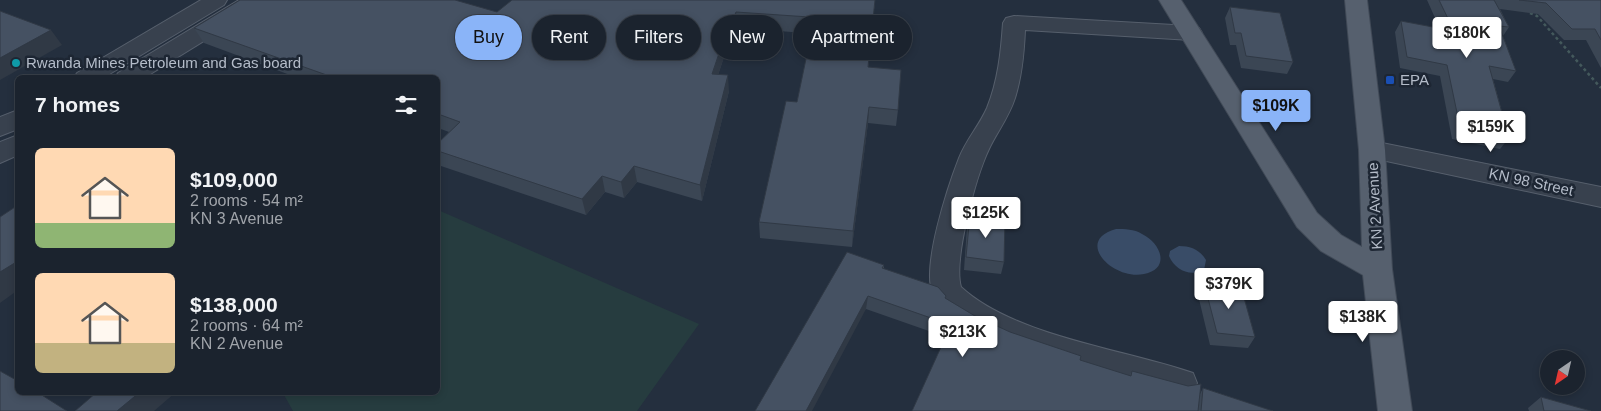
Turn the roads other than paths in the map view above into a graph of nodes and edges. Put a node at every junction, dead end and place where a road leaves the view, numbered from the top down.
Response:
1 (216, 0) edge
2 (254, 0) edge
3 (1170, 0) edge
4 (1356, 0) edge
5 (1012, 12) edge
6 (1191, 33) junction
7 (90, 75) edge
8 (131, 75) edge
9 (15, 120) edge
10 (0, 128) edge
11 (15, 145) edge
12 (1372, 150) junction
13 (0, 154) edge
14 (1601, 197) edge
15 (1377, 269) junction
16 (1181, 383) edge
17 (1395, 411) edge

1 - 7 street
2 - 8 street
3 - 6 main road
4 - 12 main road, KN 2 Avenue
5 - 6 street
5 - 16 street
6 - 15 main road
9 - 10 street
11 - 13 street
12 - 14 street, KN 98 Street
12 - 15 main road, KN 2 Avenue
15 - 17 main road, KN 2 Avenue

